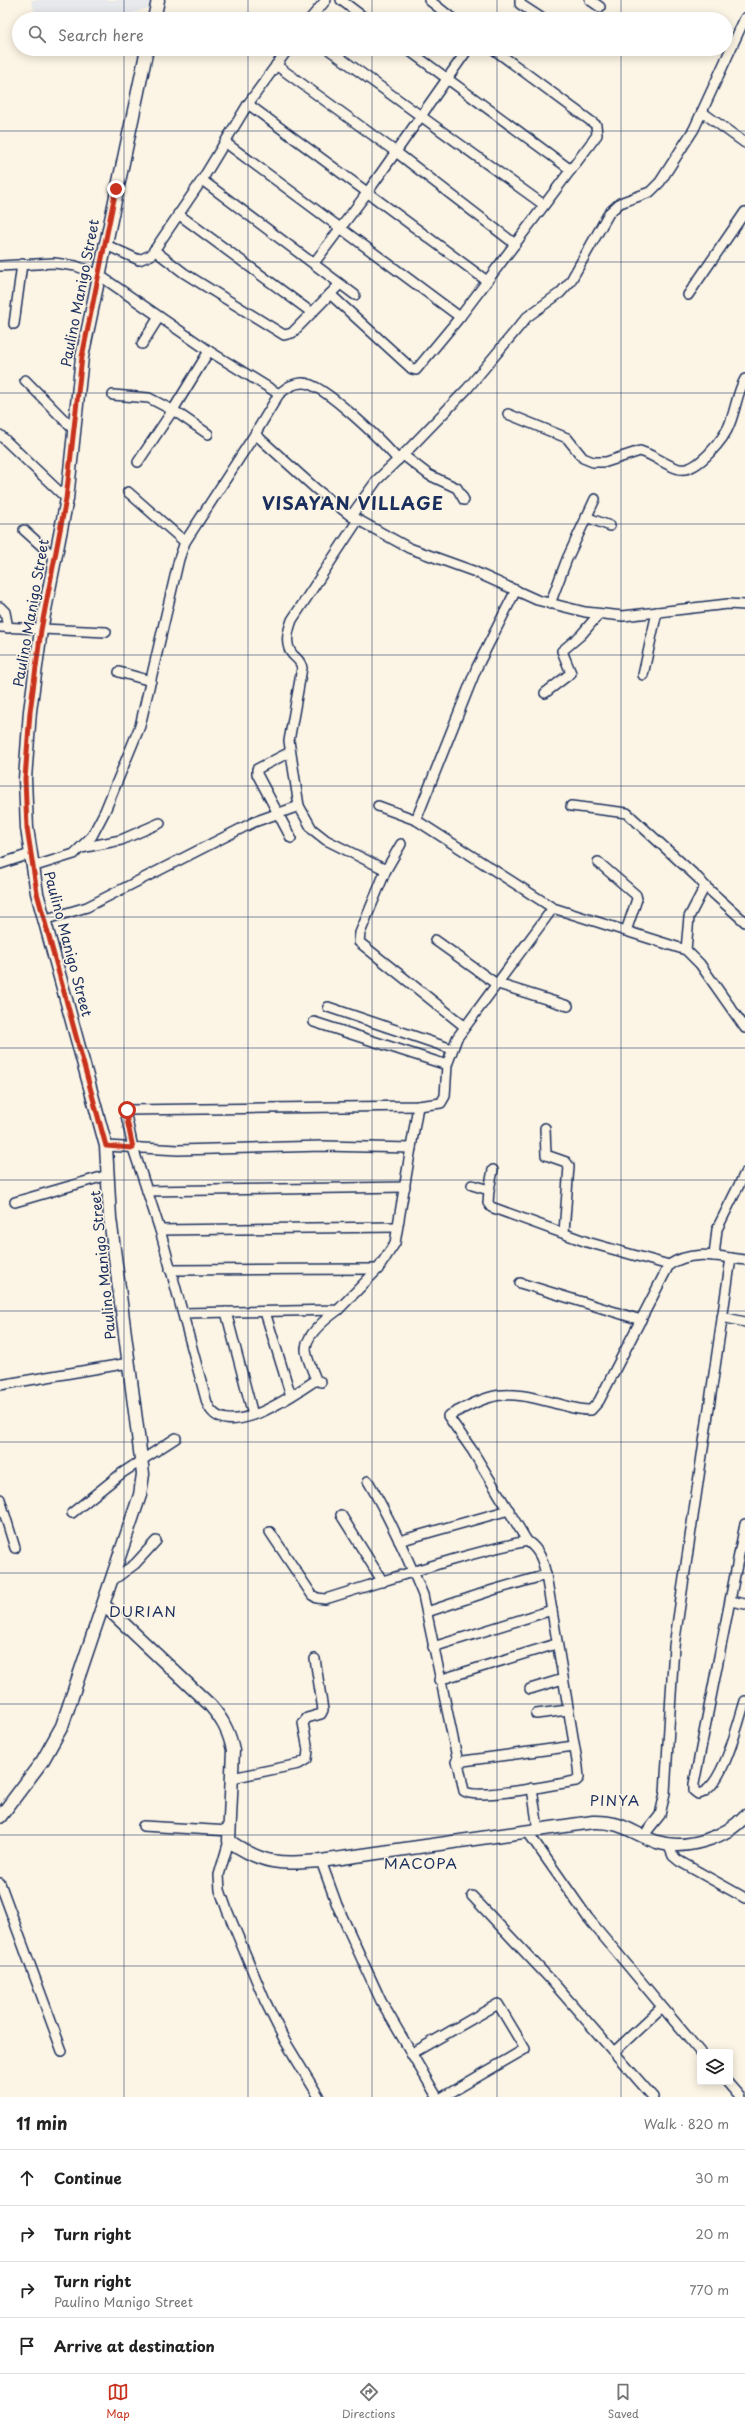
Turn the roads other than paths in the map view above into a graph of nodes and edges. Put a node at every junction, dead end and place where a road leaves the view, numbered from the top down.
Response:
1 (158, 0) edge
2 (326, 0) edge
3 (341, 0) edge
4 (429, 0) edge
5 (520, 0) edge
6 (590, 0) edge
7 (600, 7) dead end
8 (155, 12) edge
9 (316, 12) edge
10 (357, 12) edge
11 (444, 12) edge
12 (532, 12) edge
13 (745, 18) edge
14 (733, 44) edge
15 (145, 56) edge
16 (283, 56) edge
17 (338, 56) edge
18 (417, 56) edge
19 (463, 56) edge
20 (502, 56) edge
21 (728, 56) edge
22 (276, 65) junction
23 (447, 78) junction
24 (248, 104) junction
25 (702, 112) junction
26 (420, 115) junction
27 (226, 143) junction
28 (745, 143) edge
29 (396, 152) junction
30 (571, 170) junction
31 (202, 180) junction
32 (367, 193) junction
33 (544, 205) junction
34 (745, 212) edge
35 (178, 214) junction
36 (340, 228) junction
37 (104, 244) junction
38 (515, 244) junction
39 (154, 250) junction
40 (314, 263) junction
41 (22, 264) junction
42 (0, 266) edge
43 (99, 275) junction
44 (487, 281) junction
45 (340, 284) junction
46 (330, 294) junction
47 (355, 295) dead end
48 (688, 295) dead end
49 (311, 312) junction
50 (159, 317) junction
51 (460, 317) junction
52 (14, 324) dead end
53 (142, 344) dead end
54 (209, 350) junction
55 (745, 379) edge
56 (26, 380) dead end
57 (279, 394) junction
58 (113, 395) dead end
59 (173, 410) junction
60 (508, 414) dead end
61 (74, 430) junction
62 (208, 434) dead end
63 (255, 434) junction
64 (0, 435) edge
65 (401, 458) junction
66 (138, 462) dead end
67 (128, 492) dead end
68 (66, 499) junction
69 (595, 499) dead end
70 (464, 500) dead end
71 (586, 517) junction
72 (355, 518) junction
73 (610, 526) dead end
74 (24, 530) dead end
75 (185, 542) junction
76 (55, 558) junction
77 (516, 590) junction
78 (550, 604) junction
79 (745, 605) edge
80 (0, 607) edge
81 (657, 612) junction
82 (599, 614) junction
83 (4, 627) edge
84 (41, 630) junction
85 (106, 632) dead end
86 (120, 672) dead end
87 (643, 675) dead end
88 (151, 681) junction
89 (546, 693) dead end
90 (290, 752) junction
91 (299, 806) junction
92 (378, 806) dead end
93 (572, 806) dead end
94 (277, 812) junction
95 (416, 820) junction
96 (160, 823) dead end
97 (291, 838) dead end
98 (401, 844) dead end
99 (81, 848) junction
100 (30, 854) junction
101 (598, 862) dead end
102 (0, 864) edge
103 (32, 867) junction
104 (386, 870) junction
105 (705, 886) junction
106 (553, 908) junction
107 (43, 920) junction
108 (745, 922) edge
109 (626, 931) junction
110 (435, 940) dead end
111 (686, 950) junction
112 (496, 983) junction
113 (568, 1006) dead end
114 (328, 1007) dead end
115 (314, 1022) dead end
116 (464, 1026) junction
117 (745, 1028) edge
118 (452, 1049) junction
119 (447, 1065) junction
120 (418, 1106) junction
121 (545, 1128) dead end
122 (106, 1146) junction
123 (133, 1148) junction
124 (411, 1148) junction
125 (493, 1170) dead end
126 (745, 1173) edge
127 (108, 1175) junction
128 (472, 1185) dead end
129 (405, 1187) junction
130 (489, 1190) junction
131 (147, 1191) junction
132 (15, 1202) dead end
133 (396, 1227) junction
134 (160, 1230) junction
135 (564, 1232) junction
136 (714, 1256) junction
137 (731, 1258) junction
138 (745, 1260) edge
139 (669, 1265) junction
140 (378, 1269) junction
141 (170, 1270) junction
142 (520, 1283) dead end
143 (338, 1310) junction
144 (226, 1312) junction
145 (265, 1312) junction
146 (183, 1313) junction
147 (722, 1318) junction
148 (641, 1320) junction
149 (745, 1322) edge
150 (129, 1363) junction
151 (0, 1385) edge
152 (291, 1396) junction
153 (252, 1415) junction
154 (176, 1438) dead end
155 (142, 1461) junction
156 (368, 1481) dead end
157 (0, 1499) edge
158 (509, 1510) junction
159 (72, 1513) dead end
160 (342, 1515) dead end
161 (745, 1524) edge
162 (270, 1532) dead end
163 (156, 1541) dead end
164 (399, 1541) junction
165 (527, 1541) junction
166 (15, 1548) dead end
167 (413, 1573) junction
168 (546, 1575) junction
169 (113, 1580) junction
170 (383, 1582) junction
171 (731, 1601) junction
172 (745, 1604) edge
173 (104, 1605) junction
174 (552, 1610) junction
175 (427, 1612) junction
176 (556, 1644) junction
177 (433, 1647) junction
178 (315, 1659) dead end
179 (562, 1679) junction
180 (439, 1680) junction
181 (530, 1689) dead end
182 (745, 1701) edge
183 (568, 1710) junction
184 (536, 1714) dead end
185 (574, 1746) junction
186 (456, 1762) junction
187 (232, 1778) junction
188 (532, 1788) junction
189 (745, 1816) edge
190 (0, 1817) edge
191 (143, 1826) dead end
192 (533, 1830) junction
193 (229, 1836) junction
194 (644, 1836) junction
195 (668, 1844) junction
196 (321, 1861) junction
197 (0, 1883) edge
198 (472, 1896) dead end
199 (745, 1898) edge
200 (662, 2008) junction
201 (697, 2049) edge
202 (62, 2051) dead end
203 (614, 2052) junction
204 (411, 2054) junction
205 (730, 2085) edge
206 (319, 2097) edge
207 (437, 2097) edge
208 (443, 2097) edge
209 (653, 2097) edge
210 (740, 2097) edge

1 - 8 street
2 - 9 street
3 - 10 street
4 - 11 street
5 - 12 street
6 - 7 street
13 - 14 street
15 - 37 street, Paulino Manigo Street
16 - 22 street
17 - 26 street
18 - 23 street
19 - 23 street
20 - 30 street
21 - 25 street
22 - 24 street
22 - 29 street
23 - 26 street
23 - 30 street
24 - 27 street
24 - 32 street
25 - 28 street
25 - 65 street
26 - 29 street
26 - 33 street
27 - 31 street
27 - 36 street
29 - 32 street
29 - 38 street
30 - 33 street
31 - 35 street
31 - 40 street
32 - 36 street
32 - 44 street
33 - 38 street
34 - 48 street
35 - 39 street
35 - 49 street
36 - 40 street
36 - 51 street
37 - 39 street
37 - 43 street, Paulino Manigo Street
38 - 44 street
39 - 49 street
40 - 45 street
41 - 42 street
41 - 43 street
41 - 52 street
43 - 50 street
43 - 61 street, Paulino Manigo Street
44 - 51 street
45 - 46 street
45 - 47 street
46 - 49 street
46 - 51 street
50 - 53 street
50 - 54 street
54 - 57 street
54 - 59 street
55 - 60 street
56 - 61 street
57 - 63 street
57 - 65 street
58 - 59 street
59 - 62 street
59 - 66 street
61 - 68 street, Paulino Manigo Street
63 - 72 street
63 - 75 street
64 - 68 street
65 - 70 street
65 - 72 street
67 - 75 street
68 - 76 street, Paulino Manigo Street
69 - 71 street
71 - 73 street
71 - 78 street
72 - 77 street
72 - 90 street
74 - 76 street
75 - 88 street
76 - 84 street, Paulino Manigo Street
77 - 78 street
77 - 95 street
78 - 82 street
79 - 81 street
80 - 83 street
81 - 82 street
81 - 87 street
82 - 89 street
83 - 84 street
84 - 85 street
84 - 100 street, Paulino Manigo Street
86 - 88 street
88 - 99 street
90 - 91 street
90 - 94 street
91 - 94 street
91 - 104 street
92 - 95 street
93 - 105 street
94 - 97 street
94 - 107 street
95 - 106 street
96 - 99 street
98 - 104 street
99 - 103 street
100 - 102 street
100 - 103 street, Paulino Manigo Street
101 - 109 street
103 - 107 street, Paulino Manigo Street
104 - 116 street
105 - 108 street
105 - 111 street
106 - 109 street
106 - 112 street
107 - 122 street, Paulino Manigo Street
109 - 111 street
110 - 112 street
111 - 117 street
112 - 113 street
112 - 116 street
114 - 118 street
115 - 119 street
116 - 118 street
118 - 119 street
119 - 120 street
120 - 123 street
120 - 124 street
121 - 135 street
122 - 123 street
122 - 127 street, Paulino Manigo Street
123 - 124 street
123 - 131 street
124 - 129 street
125 - 130 street
126 - 136 street
127 - 132 street
127 - 150 street, Paulino Manigo Street
128 - 130 street
129 - 131 street
129 - 133 street
130 - 135 street
131 - 134 street
133 - 134 street
133 - 140 street
134 - 141 street
135 - 139 street
136 - 137 street
136 - 139 street
137 - 138 street
137 - 147 street
139 - 148 street
140 - 141 street
140 - 143 street
141 - 146 street
142 - 148 street
143 - 145 street
143 - 152 street
144 - 145 street
144 - 146 street
144 - 153 street
145 - 152 street
146 - 153 street
147 - 149 street
147 - 194 street
148 - 158 street
150 - 151 street
150 - 155 street, Paulino Manigo Street
152 - 153 street
154 - 155 street
155 - 159 street
155 - 169 street, Paulino Manigo Street
156 - 164 street
157 - 166 street
158 - 164 street
158 - 165 street
160 - 170 street
161 - 171 street
162 - 170 street
163 - 169 street
164 - 167 street
165 - 167 street
165 - 168 street
167 - 170 street
167 - 175 street
168 - 174 street
168 - 175 street
169 - 173 street, Paulino Manigo Street
171 - 172 street
171 - 182 street
173 - 187 street
173 - 190 street, Paulino Manigo Street
174 - 176 street
174 - 177 street
175 - 177 street
176 - 179 street
176 - 180 street
177 - 180 street
178 - 187 street
179 - 181 street
179 - 183 street
180 - 186 street
183 - 184 street
183 - 185 street
185 - 186 street
185 - 188 street
186 - 188 street
187 - 193 street
188 - 192 street
189 - 195 street
191 - 193 street
192 - 194 street
192 - 196 street
192 - 200 street
193 - 196 street
193 - 206 street
194 - 195 street
195 - 199 street
196 - 204 street
197 - 202 street
198 - 203 street
200 - 201 street
200 - 203 street
203 - 209 street
204 - 207 street
204 - 208 street
205 - 210 street

